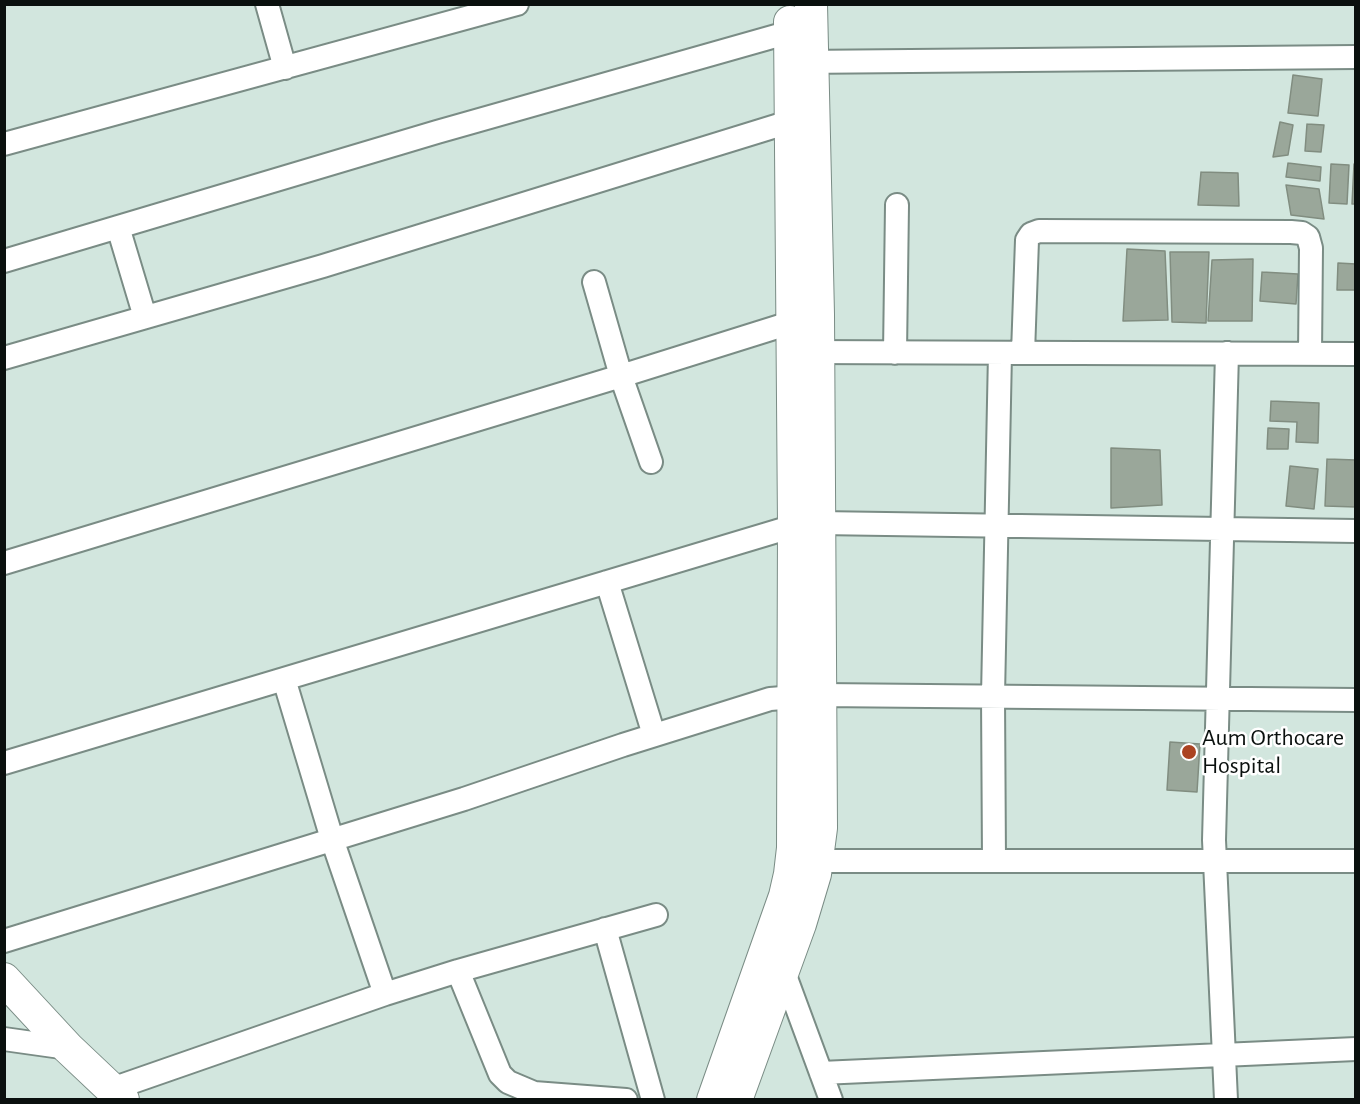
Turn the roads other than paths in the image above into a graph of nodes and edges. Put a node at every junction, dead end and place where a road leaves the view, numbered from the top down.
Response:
1 (267, 4) edge
2 (517, 4) edge
3 (811, 4) edge
4 (795, 40) edge
5 (1356, 57) edge
6 (285, 68) junction
7 (789, 122) junction
8 (4, 144) edge
9 (897, 205) dead end
10 (118, 226) junction
11 (4, 261) edge
12 (594, 282) dead end
13 (145, 317) junction
14 (805, 335) junction
15 (895, 353) junction
16 (1000, 353) junction
17 (1023, 353) junction
18 (1227, 353) junction
19 (1310, 354) junction
20 (1356, 354) edge
21 (4, 358) edge
22 (621, 376) junction
23 (651, 462) dead end
24 (806, 524) junction
25 (997, 526) junction
26 (1222, 530) junction
27 (1356, 531) edge
28 (4, 563) edge
29 (607, 582) junction
30 (284, 679) junction
31 (808, 695) junction
32 (993, 696) junction
33 (1218, 700) junction
34 (1356, 700) edge
35 (654, 735) junction
36 (4, 763) edge
37 (332, 839) junction
38 (817, 861) junction
39 (994, 861) junction
40 (1215, 861) junction
41 (1356, 861) edge
42 (656, 915) dead end
43 (605, 929) junction
44 (4, 941) edge
45 (783, 970) junction
46 (458, 971) junction
47 (4, 979) edge
48 (385, 994) junction
49 (4, 1040) edge
50 (68, 1048) junction
51 (1356, 1049) edge
52 (1224, 1054) junction
53 (821, 1073) junction
54 (117, 1094) edge
55 (524, 1096) edge
56 (626, 1100) edge
57 (652, 1100) edge
58 (713, 1100) edge
59 (736, 1100) edge
60 (831, 1100) edge
61 (1226, 1100) edge

1 - 6 street
2 - 6 street
3 - 4 main road
4 - 5 street
4 - 7 main road
4 - 10 street
4 - 14 main road
6 - 8 street
7 - 13 street
7 - 14 main road
9 - 15 street
10 - 11 street
10 - 13 street
12 - 22 street
13 - 21 street
14 - 15 street
14 - 22 street
14 - 24 main road
15 - 16 street
16 - 17 street
16 - 25 street
17 - 18 street
17 - 19 street
18 - 19 street
18 - 26 street
19 - 20 street
22 - 23 street
22 - 28 street
24 - 25 street
24 - 29 street
24 - 31 main road
25 - 26 street
25 - 32 street
26 - 27 street
26 - 33 street
29 - 30 street
29 - 35 street
30 - 36 street
30 - 37 street
31 - 32 street
31 - 35 street
31 - 38 main road
31 - 58 main road
32 - 33 street
32 - 39 street
33 - 34 street
33 - 40 street
35 - 37 street
37 - 44 street
37 - 48 street
38 - 39 street
38 - 45 main road
39 - 40 street
40 - 41 street
40 - 52 street
42 - 43 street
43 - 46 street
43 - 57 street
45 - 53 street
45 - 59 main road
46 - 48 street
46 - 55 street
47 - 50 main road
48 - 54 street
49 - 50 street
50 - 54 main road
51 - 52 street
52 - 53 street
52 - 61 street
53 - 60 street
55 - 56 street

